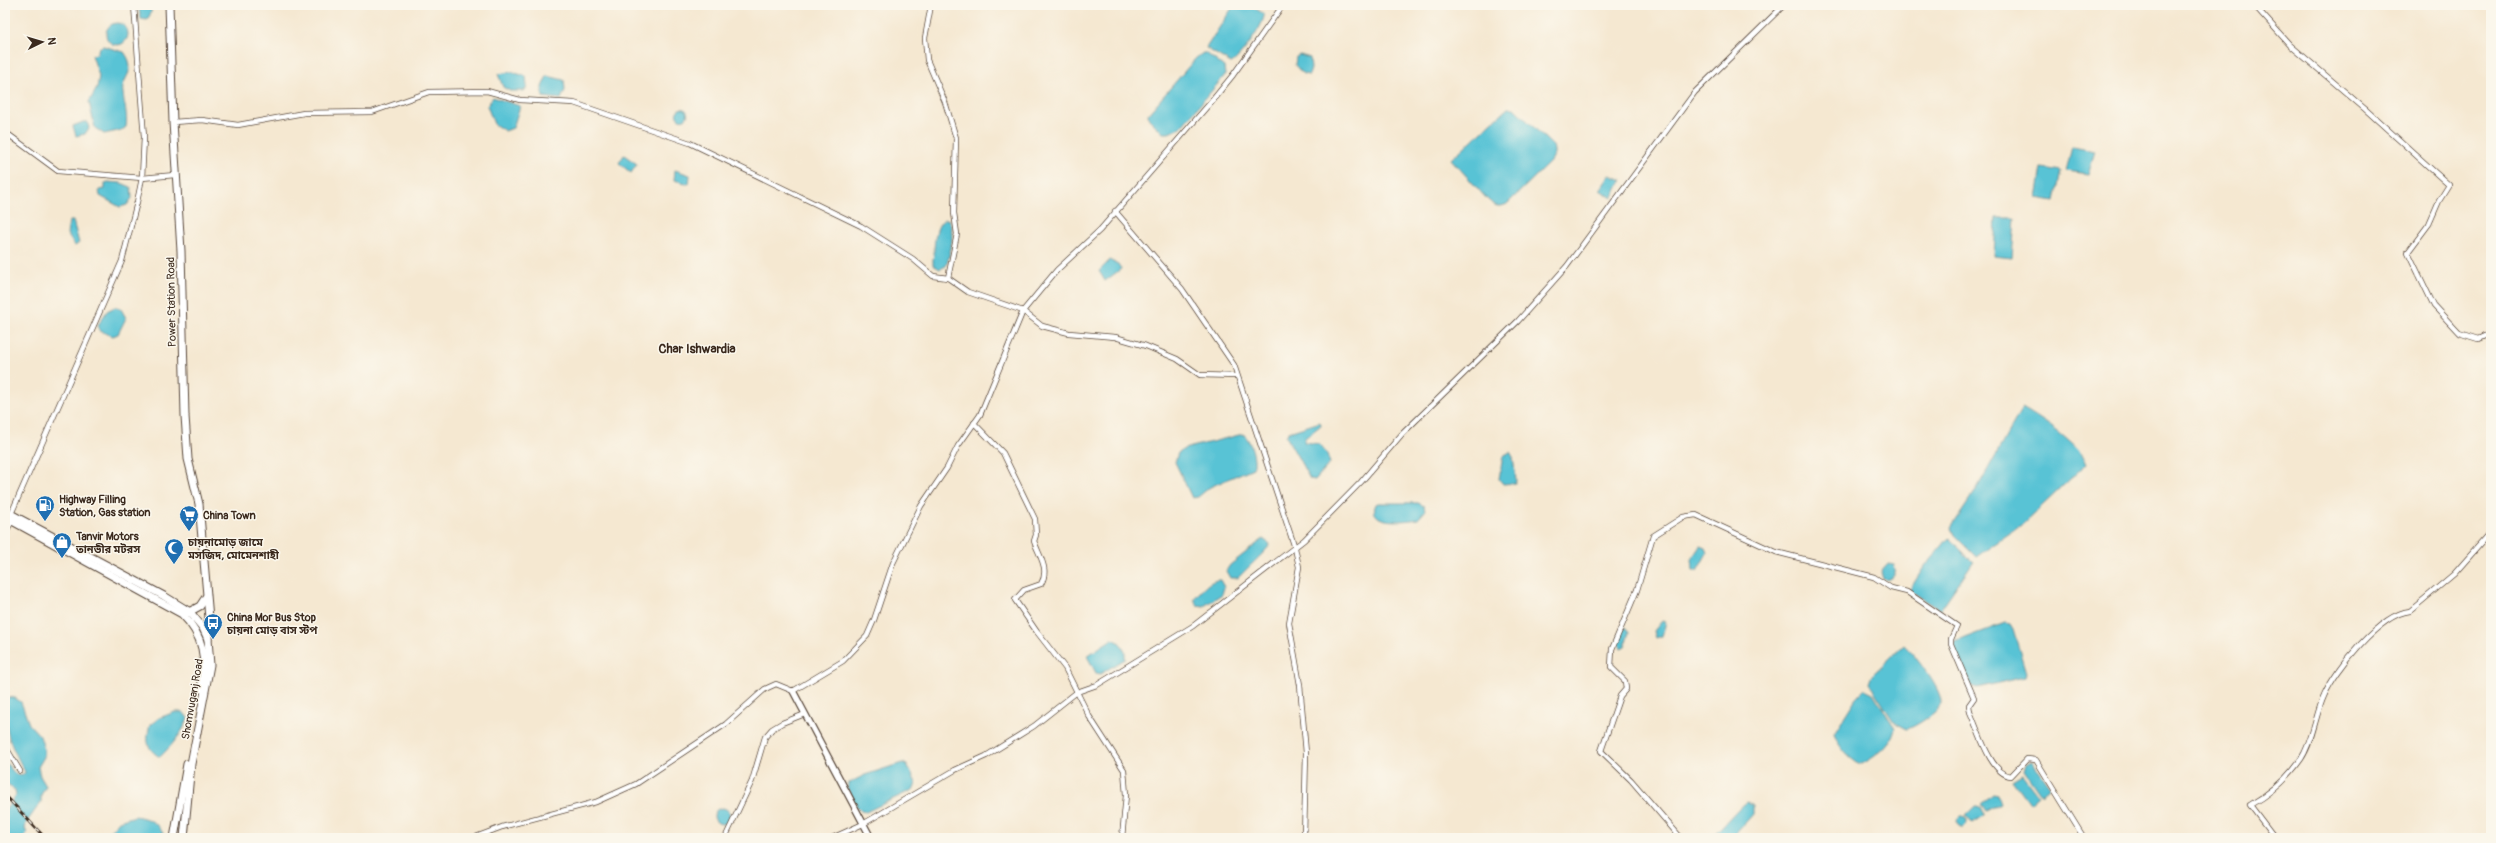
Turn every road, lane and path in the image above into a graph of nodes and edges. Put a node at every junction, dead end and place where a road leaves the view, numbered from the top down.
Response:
1 (134, 5) edge
2 (169, 5) edge
3 (931, 5) edge
4 (1283, 5) edge
5 (1784, 5) edge
6 (2254, 5) edge
7 (173, 122) junction
8 (5, 132) edge
9 (176, 175) junction
10 (142, 178) junction
11 (1115, 211) junction
12 (948, 278) junction
13 (1023, 310) junction
14 (2491, 333) edge
15 (1237, 376) junction
16 (974, 423) junction
17 (8, 516) edge
18 (2491, 532) edge
19 (5, 533) edge
20 (1295, 548) junction
21 (206, 597) junction
22 (190, 612) junction
23 (182, 614) junction
24 (208, 639) junction
25 (793, 691) junction
26 (1077, 692) junction
27 (805, 714) junction
28 (5, 746) edge
29 (20, 771) dead end
30 (863, 824) junction
31 (174, 834) edge
32 (185, 835) edge
33 (473, 838) edge
34 (725, 838) edge
35 (832, 838) edge
36 (871, 838) edge
37 (1122, 838) edge
38 (1304, 838) edge
39 (1681, 838) edge
40 (2084, 838) edge
41 (2275, 838) edge

1 - 10 street
2 - 7 main road, Power Station Road
3 - 12 street
4 - 11 street
5 - 20 street
6 - 14 street
7 - 9 main road, Power Station Road
7 - 12 street
8 - 10 street
9 - 10 street
9 - 21 main road, Power Station Road
10 - 17 street
11 - 13 street
11 - 15 street
12 - 13 street
13 - 15 street
13 - 16 street
15 - 20 street
16 - 25 street
16 - 26 street
17 - 19 street
17 - 22 main road, Shomvuganj Road
17 - 23 main road, Shomvuganj Road
18 - 41 street
20 - 26 street
20 - 38 street
21 - 22 main road
21 - 24 main road, Power Station Road
22 - 23 main road
22 - 24 main road, Shomvuganj Road
23 - 31 main road, Shomvuganj Road
24 - 32 main road, Shomvuganj Road
25 - 27 street
25 - 33 street
26 - 30 street
26 - 37 street
27 - 30 street
27 - 34 street
28 - 29 street
30 - 35 street
30 - 36 street
39 - 40 street

